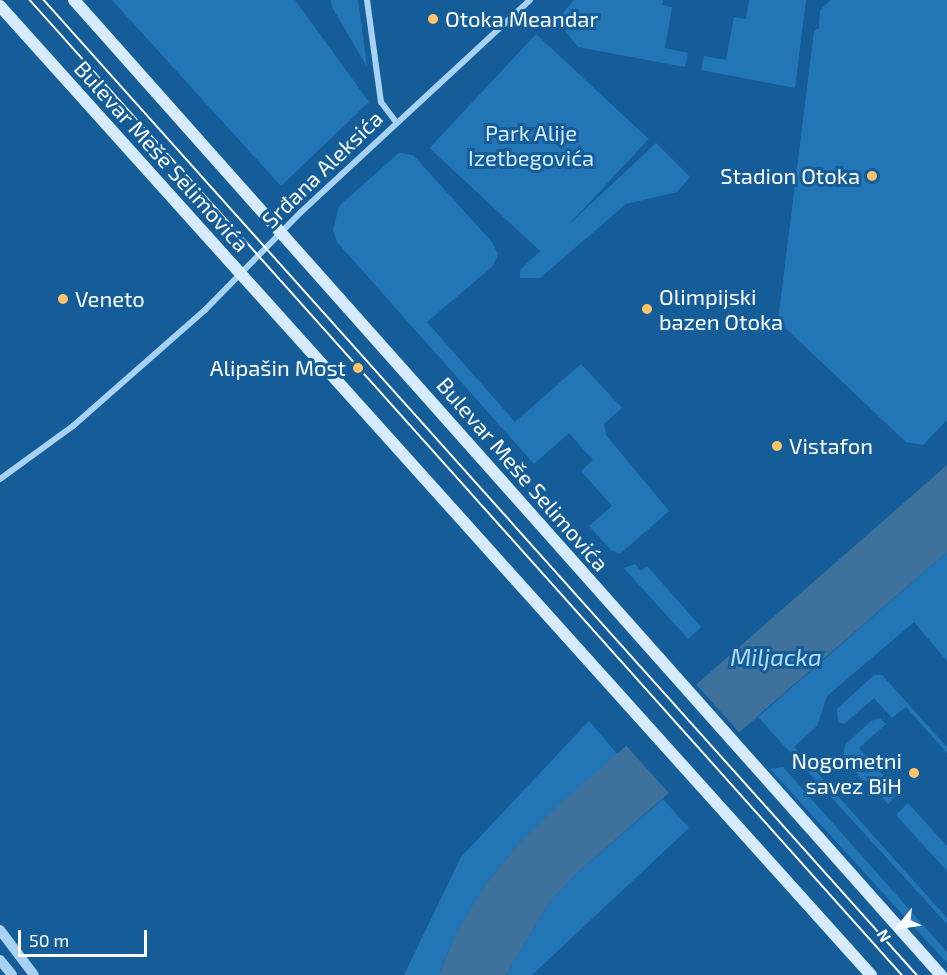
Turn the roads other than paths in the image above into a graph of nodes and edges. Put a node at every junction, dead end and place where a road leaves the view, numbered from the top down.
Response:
1 (74, 0) edge
2 (367, 0) edge
3 (530, 0) edge
4 (0, 6) edge
5 (396, 122) junction
6 (282, 231) junction
7 (240, 276) junction
8 (0, 479) edge
9 (0, 930) edge
10 (0, 960) edge
11 (12, 975) edge
12 (34, 975) edge
13 (871, 975) edge
14 (941, 975) edge

1 - 6 main road, Bulevar Meše Selimovića
2 - 5 street
3 - 5 street, Srđana Aleksića
4 - 7 main road, Bulevar Meše Selimovića
5 - 6 street, Srđana Aleksića
6 - 7 street, Srđana Aleksića
6 - 14 main road, Bulevar Meše Selimovića
7 - 8 street, Srđana Aleksića
7 - 13 main road, Bulevar Meše Selimovića
9 - 12 street
10 - 11 street

